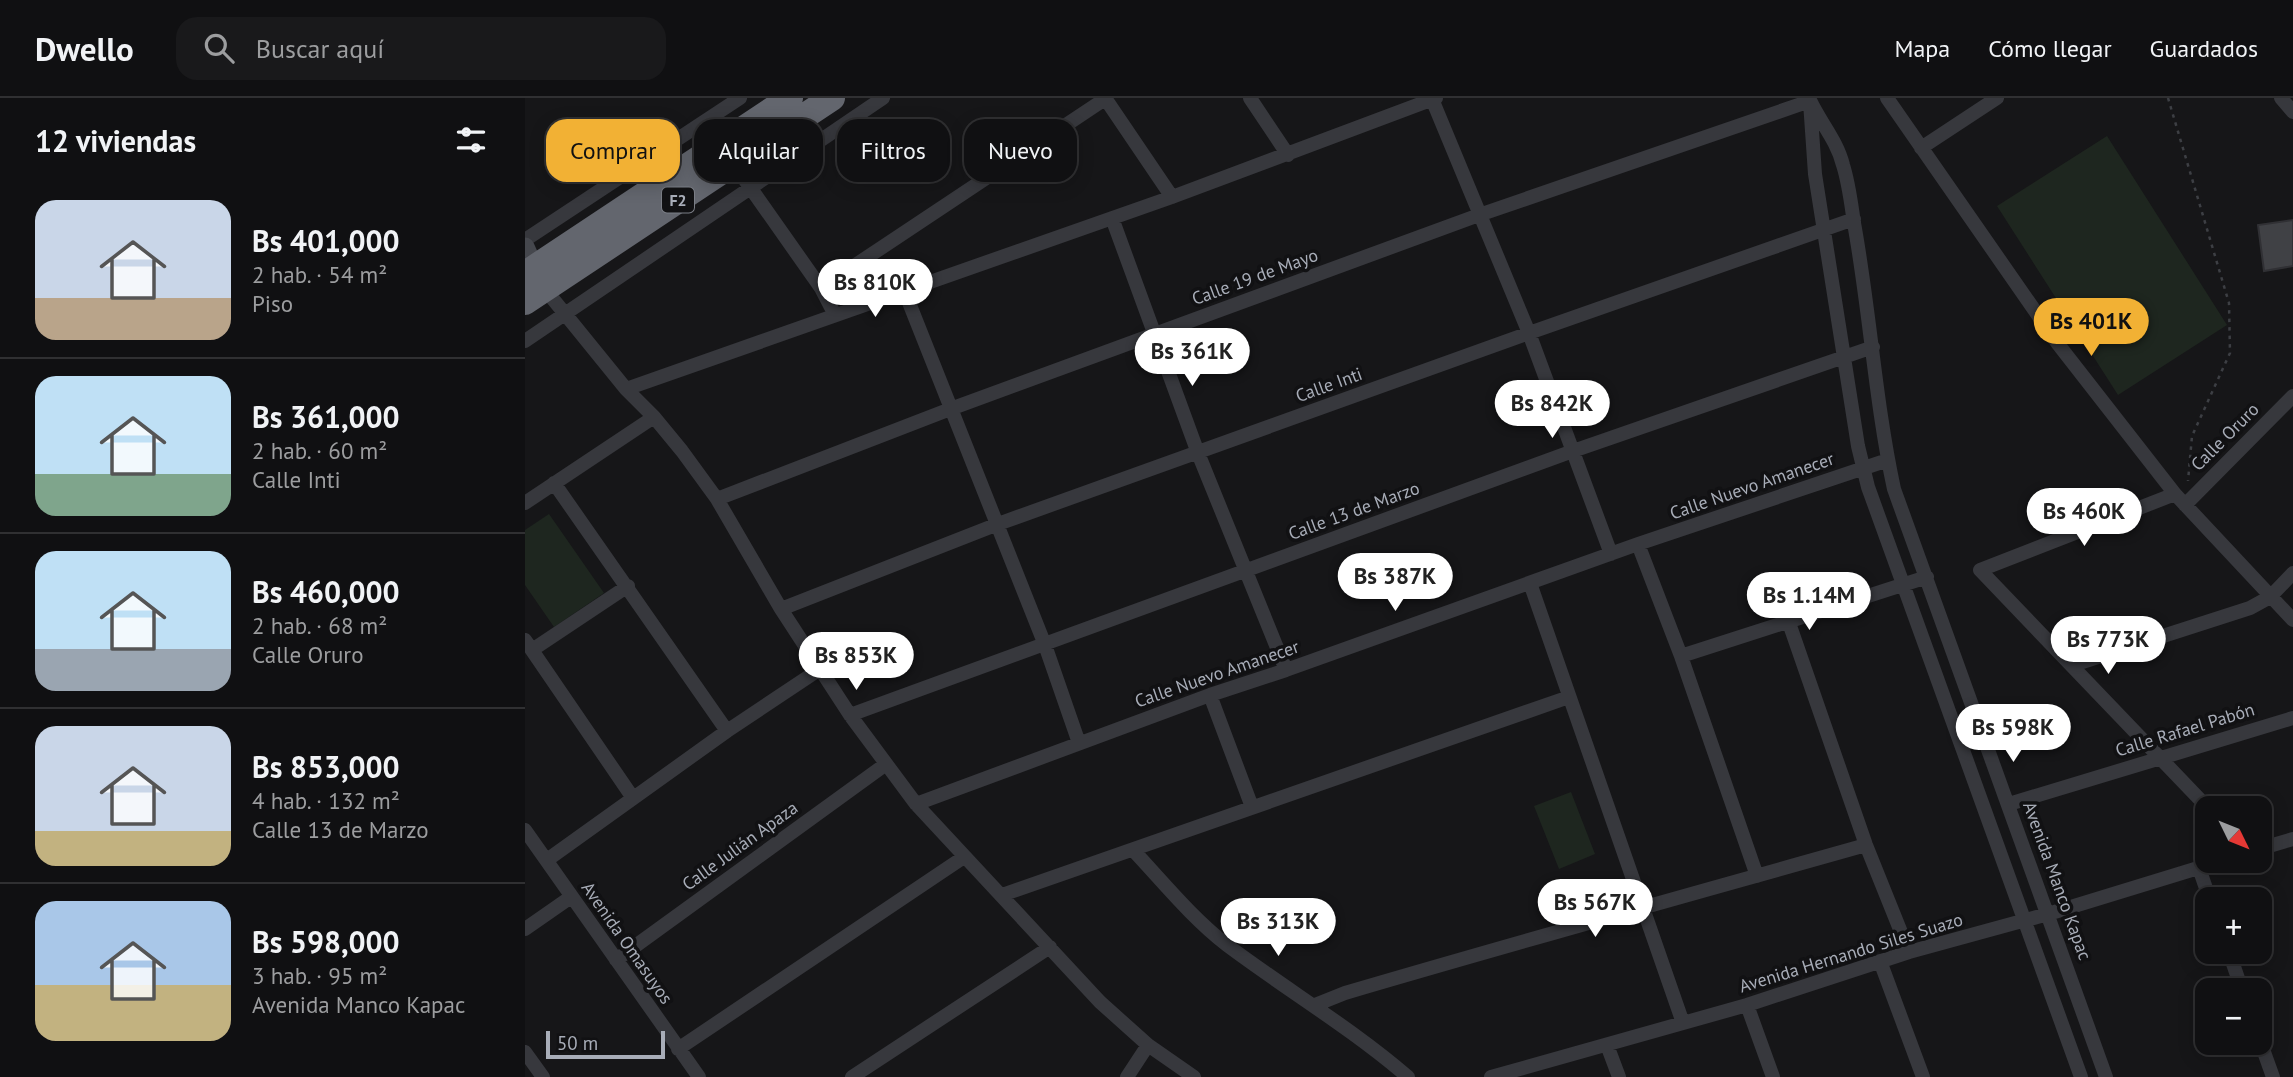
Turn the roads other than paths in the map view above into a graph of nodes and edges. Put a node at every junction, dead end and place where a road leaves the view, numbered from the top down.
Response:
1 (740, 98) edge
2 (790, 98) edge
3 (832, 98) edge
4 (883, 98) edge
5 (1105, 98) edge
6 (1249, 98) edge
7 (1887, 98) edge
8 (1997, 98) edge
9 (2281, 98) edge
10 (1434, 99) edge
11 (1809, 99) edge
12 (2293, 112) edge
13 (800, 119) edge
14 (1921, 148) junction
15 (1288, 155) junction
16 (699, 182) edge
17 (746, 182) edge
18 (750, 188) junction
19 (1172, 197) junction
20 (1479, 215) junction
21 (1112, 218) junction
22 (1854, 219) junction
23 (1823, 230) junction
24 (525, 240) edge
25 (531, 276) edge
26 (821, 288) junction
27 (904, 290) junction
28 (564, 315) junction
29 (835, 315) junction
30 (1528, 333) junction
31 (1154, 335) junction
32 (525, 341) edge
33 (1873, 347) junction
34 (1844, 357) junction
35 (626, 389) junction
36 (2293, 396) edge
37 (953, 408) junction
38 (653, 416) junction
39 (1573, 451) junction
40 (1198, 453) junction
41 (1888, 460) junction
42 (1863, 468) junction
43 (554, 483) junction
44 (717, 499) junction
45 (2180, 500) junction
46 (525, 503) edge
47 (998, 524) junction
48 (1638, 544) junction
49 (1612, 554) junction
50 (1245, 572) junction
51 (2293, 573) edge
52 (1927, 577) junction
53 (1530, 583) junction
54 (1903, 585) junction
55 (628, 586) junction
56 (2270, 597) junction
57 (781, 609) junction
58 (1788, 620) junction
59 (2293, 620) edge
60 (528, 645) edge
61 (1045, 645) junction
62 (1681, 656) junction
63 (2073, 665) junction
64 (820, 669) junction
65 (1286, 670) junction
66 (1210, 695) junction
67 (1569, 697) junction
68 (850, 715) junction
69 (2293, 718) edge
70 (727, 731) junction
71 (1079, 743) junction
72 (2160, 758) junction
73 (886, 764) junction
74 (2197, 796) edge
75 (633, 798) junction
76 (916, 804) junction
77 (2009, 804) junction
78 (1252, 807) junction
79 (525, 830) edge
80 (2293, 839) edge
81 (1866, 845) junction
82 (2272, 845) edge
83 (1133, 850) junction
84 (964, 857) junction
85 (547, 860) junction
86 (2195, 869) edge
87 (1757, 876) junction
88 (1002, 895) junction
89 (571, 897) junction
90 (1642, 909) junction
91 (2048, 914) junction
92 (2024, 921) junction
93 (525, 929) edge
94 (1050, 947) junction
95 (1909, 952) junction
96 (616, 960) junction
97 (1880, 961) junction
98 (1315, 1005) junction
99 (1747, 1005) junction
100 (1683, 1023) junction
101 (1148, 1045) junction
102 (1607, 1045) junction
103 (678, 1048) junction
104 (525, 1052) edge
105 (2265, 1055) edge
106 (543, 1077) edge
107 (699, 1077) edge
108 (852, 1077) edge
109 (1127, 1077) edge
110 (1194, 1077) edge
111 (1408, 1077) edge
112 (1491, 1077) edge
113 (1619, 1077) edge
114 (1773, 1077) edge
115 (1923, 1077) edge
116 (2081, 1077) edge
117 (2106, 1077) edge
118 (2273, 1077) edge

1 - 24 street
2 - 25 highway, F2
3 - 13 highway, F2
4 - 18 street
5 - 19 street
5 - 26 street
6 - 15 street
7 - 14 street
8 - 14 street
9 - 12 street
10 - 15 street
10 - 20 street
11 - 20 street, Calle 19 de Mayo
11 - 22 street, Avenida Manco Kapac
11 - 23 street
14 - 45 street
15 - 19 street
16 - 25 highway, F2
17 - 18 street
18 - 26 street
18 - 28 street
19 - 21 street
20 - 30 street
20 - 31 street, Calle 19 de Mayo
21 - 27 street
21 - 31 street
22 - 23 street, Calle Inti
22 - 33 street, Avenida Manco Kapac
23 - 30 street, Calle Inti
23 - 34 street
25 - 28 street
26 - 29 street
27 - 29 street
27 - 37 street
28 - 32 street
28 - 35 street
29 - 35 street
30 - 39 street
30 - 40 street, Calle Inti
31 - 37 street, Calle 19 de Mayo
31 - 40 street
33 - 34 street, Calle 13 de Marzo
33 - 41 street, Avenida Manco Kapac
34 - 39 street, Calle 13 de Marzo
34 - 42 street
35 - 38 street
36 - 45 street, Calle Oruro
37 - 44 street, Calle 19 de Mayo
37 - 47 street
38 - 43 street
38 - 44 street
39 - 49 street
39 - 50 street, Calle 13 de Marzo
40 - 47 street, Calle Inti
40 - 50 street
41 - 42 street, Calle Nuevo Amanecer
41 - 52 street, Avenida Manco Kapac
42 - 48 street, Calle Nuevo Amanecer
42 - 54 street
43 - 46 street
43 - 55 street
44 - 57 street
45 - 56 street
45 - 63 street
47 - 57 street, Calle Inti
47 - 61 street
48 - 49 street, Calle Nuevo Amanecer
48 - 62 street
49 - 53 street, Calle Nuevo Amanecer
50 - 61 street, Calle 13 de Marzo
50 - 65 street
51 - 56 street
52 - 54 street
52 - 77 street, Avenida Manco Kapac
53 - 65 street, Calle Nuevo Amanecer
53 - 67 street
54 - 58 street
54 - 92 street
55 - 60 street
55 - 70 street
56 - 59 street
56 - 63 street
57 - 64 street
58 - 62 street
58 - 81 street
60 - 75 street
61 - 68 street, Calle 13 de Marzo
61 - 71 street
62 - 87 street
63 - 72 street
64 - 68 street
64 - 70 street
65 - 66 street, Calle Nuevo Amanecer
66 - 71 street, Calle Nuevo Amanecer
66 - 78 street
67 - 78 street
67 - 90 street
68 - 73 street
69 - 72 street, Calle Rafael Pabón
70 - 75 street
71 - 76 street, Calle Nuevo Amanecer
72 - 74 street
72 - 77 street, Calle Rafael Pabón
73 - 76 street
73 - 96 street, Calle Julián Apaza
75 - 85 street
76 - 84 street
77 - 91 street, Avenida Manco Kapac
78 - 83 street
79 - 85 street, Avenida Omasuyos
80 - 82 street
81 - 87 street
81 - 95 street
83 - 88 street
83 - 98 street
84 - 88 street
84 - 103 street
85 - 89 street, Avenida Omasuyos
86 - 91 street, Avenida Hernando Siles Suazo
87 - 90 street
88 - 94 street
89 - 93 street
89 - 96 street, Avenida Omasuyos
90 - 98 street
90 - 100 street
91 - 92 street, Avenida Hernando Siles Suazo
91 - 117 street, Avenida Manco Kapac
92 - 95 street, Avenida Hernando Siles Suazo
92 - 116 street
94 - 101 street
94 - 108 street
95 - 97 street, Avenida Hernando Siles Suazo
96 - 103 street, Avenida Omasuyos
97 - 99 street, Avenida Hernando Siles Suazo
97 - 115 street
98 - 111 street
99 - 100 street, Avenida Hernando Siles Suazo
99 - 114 street
100 - 102 street, Avenida Hernando Siles Suazo
101 - 109 street
101 - 110 street
102 - 112 street, Avenida Hernando Siles Suazo
102 - 113 street
103 - 107 street, Avenida Omasuyos
104 - 106 street
105 - 118 street

